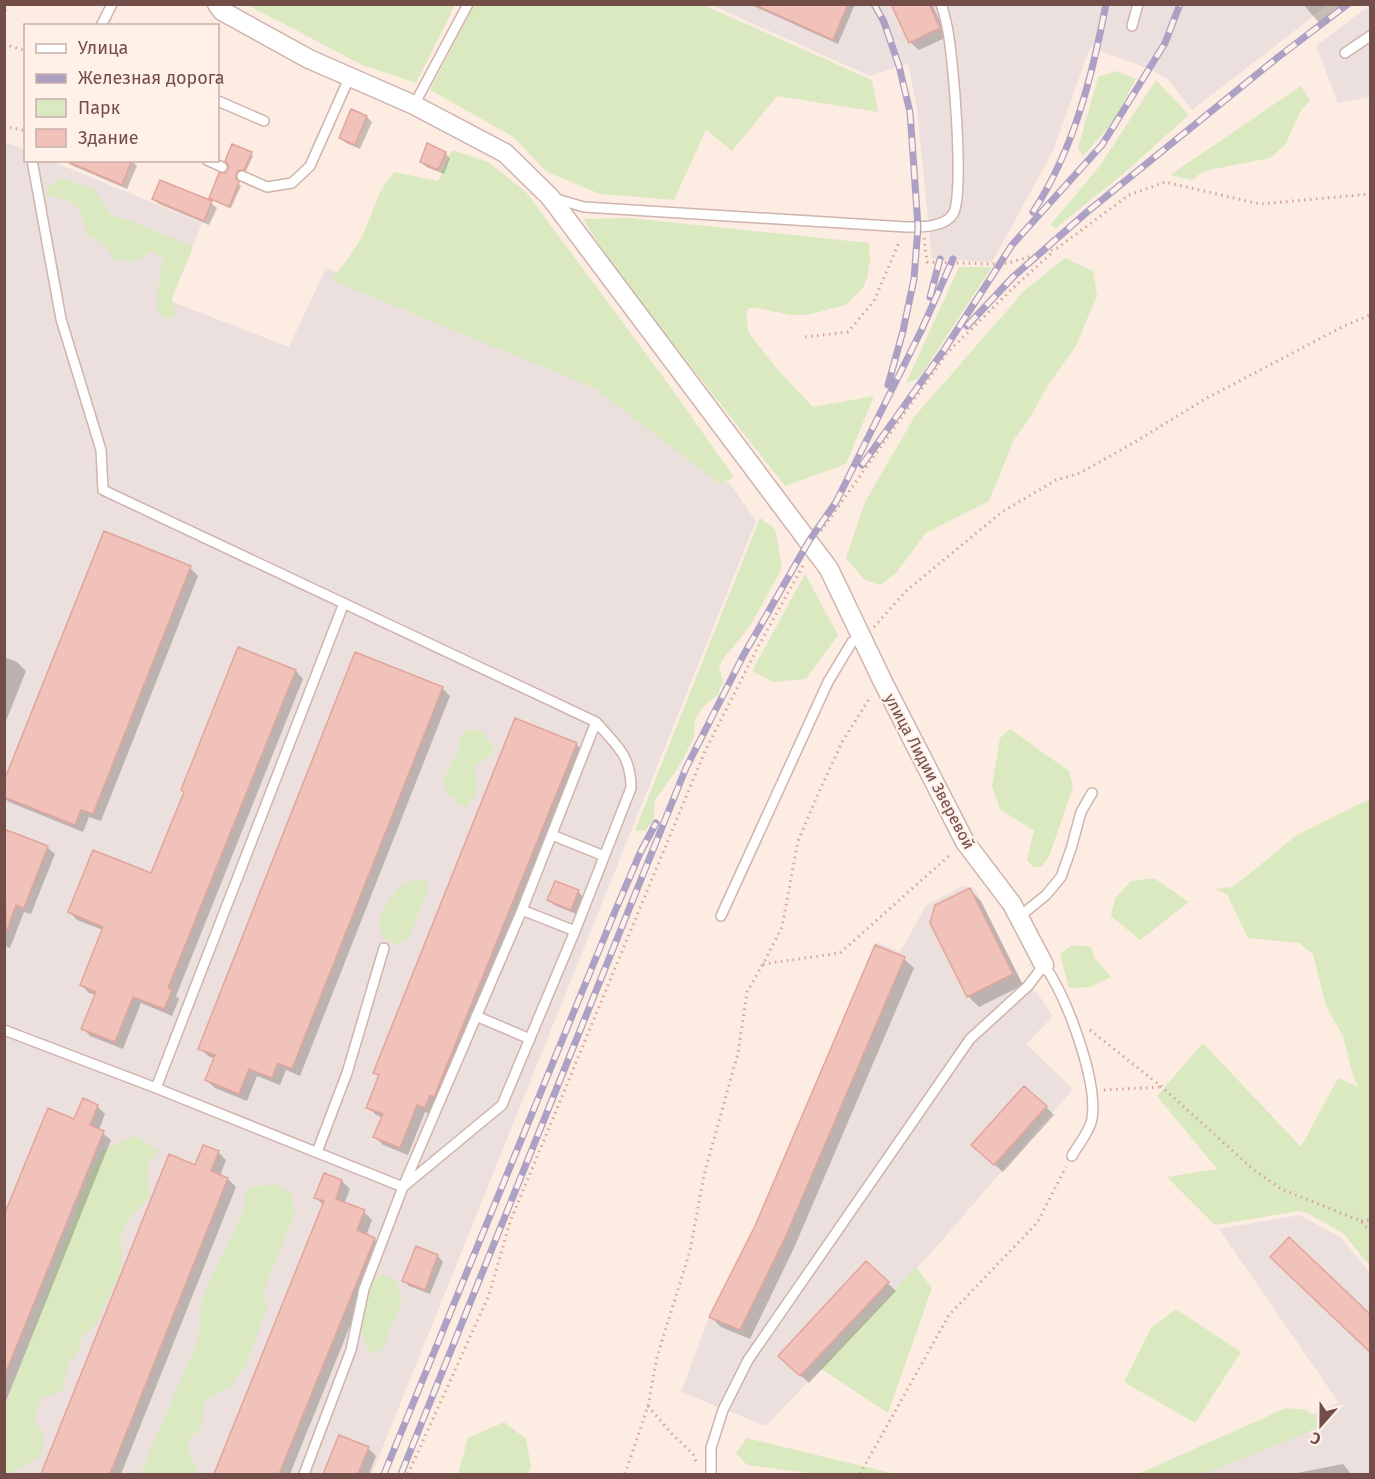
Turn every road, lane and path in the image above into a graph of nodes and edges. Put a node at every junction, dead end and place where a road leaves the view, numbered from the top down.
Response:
1 (6, 4) edge
2 (112, 4) edge
3 (217, 4) edge
4 (468, 4) edge
5 (941, 4) edge
6 (1138, 4) edge
7 (4, 22) edge
8 (102, 24) edge
9 (1132, 26) dead end
10 (1371, 36) edge
11 (4, 44) edge
12 (24, 50) edge
13 (1345, 53) dead end
14 (350, 76) junction
15 (219, 101) edge
16 (414, 105) junction
17 (264, 121) dead end
18 (4, 126) edge
19 (24, 131) edge
20 (32, 162) edge
21 (211, 162) edge
22 (222, 167) dead end
23 (242, 176) dead end
24 (1371, 194) edge
25 (550, 197) junction
26 (923, 226) junction
27 (906, 227) junction
28 (1056, 249) junction
29 (1371, 315) edge
30 (805, 337) dead end
31 (813, 546) junction
32 (344, 603) junction
33 (861, 637) junction
34 (882, 680) junction
35 (596, 722) junction
36 (1092, 793) dead end
37 (552, 835) junction
38 (965, 842) junction
39 (604, 856) junction
40 (522, 910) junction
41 (721, 916) dead end
42 (1019, 916) junction
43 (575, 931) junction
44 (384, 948) dead end
45 (764, 964) junction
46 (1044, 965) junction
47 (476, 1016) junction
48 (1074, 1024) junction
49 (4, 1030) edge
50 (530, 1039) junction
51 (1162, 1087) junction
52 (156, 1088) junction
53 (1092, 1091) junction
54 (317, 1152) junction
55 (1072, 1156) joint
56 (403, 1187) junction
57 (1371, 1220) edge
58 (1361, 1221) junction
59 (1371, 1232) edge
60 (648, 1407) junction
61 (698, 1464) dead end
62 (304, 1474) edge
63 (408, 1474) edge
64 (625, 1474) edge
65 (711, 1474) edge
66 (860, 1474) edge

1 - 7 path
2 - 8 lane
3 - 14 street, улица Лидии Зверевой
4 - 16 lane
5 - 26 lane
6 - 9 lane
10 - 13 lane
11 - 12 path
14 - 16 street, улица Лидии Зверевой
14 - 23 lane
15 - 17 lane
16 - 25 street, улица Лидии Зверевой
18 - 19 path
20 - 32 lane
21 - 22 lane
24 - 28 path
25 - 27 lane
25 - 31 street, улица Лидии Зверевой
26 - 27 lane
26 - 28 path
27 - 30 path
28 - 31 path
29 - 33 path
31 - 33 street, улица Лидии Зверевой
31 - 63 path
32 - 35 lane
32 - 52 lane
33 - 34 street, улица Лидии Зверевой
33 - 41 lane
34 - 38 street, улица Лидии Зверевой
34 - 45 path
35 - 37 lane
35 - 39 lane
36 - 42 lane
37 - 39 lane
37 - 40 lane
38 - 42 street, улица Лидии Зверевой
38 - 45 path
39 - 43 lane
40 - 43 lane
40 - 47 lane
42 - 46 street, улица Лидии Зверевой
43 - 50 lane
44 - 54 lane
45 - 60 path
46 - 48 lane
46 - 65 lane
47 - 50 lane
47 - 56 lane
48 - 51 path
48 - 53 lane
49 - 52 lane
50 - 56 lane
51 - 53 path
51 - 58 path
52 - 54 lane
53 - 55 lane
54 - 56 lane
55 - 66 path
56 - 62 lane
57 - 58 path
58 - 59 path
60 - 61 path
60 - 64 path

